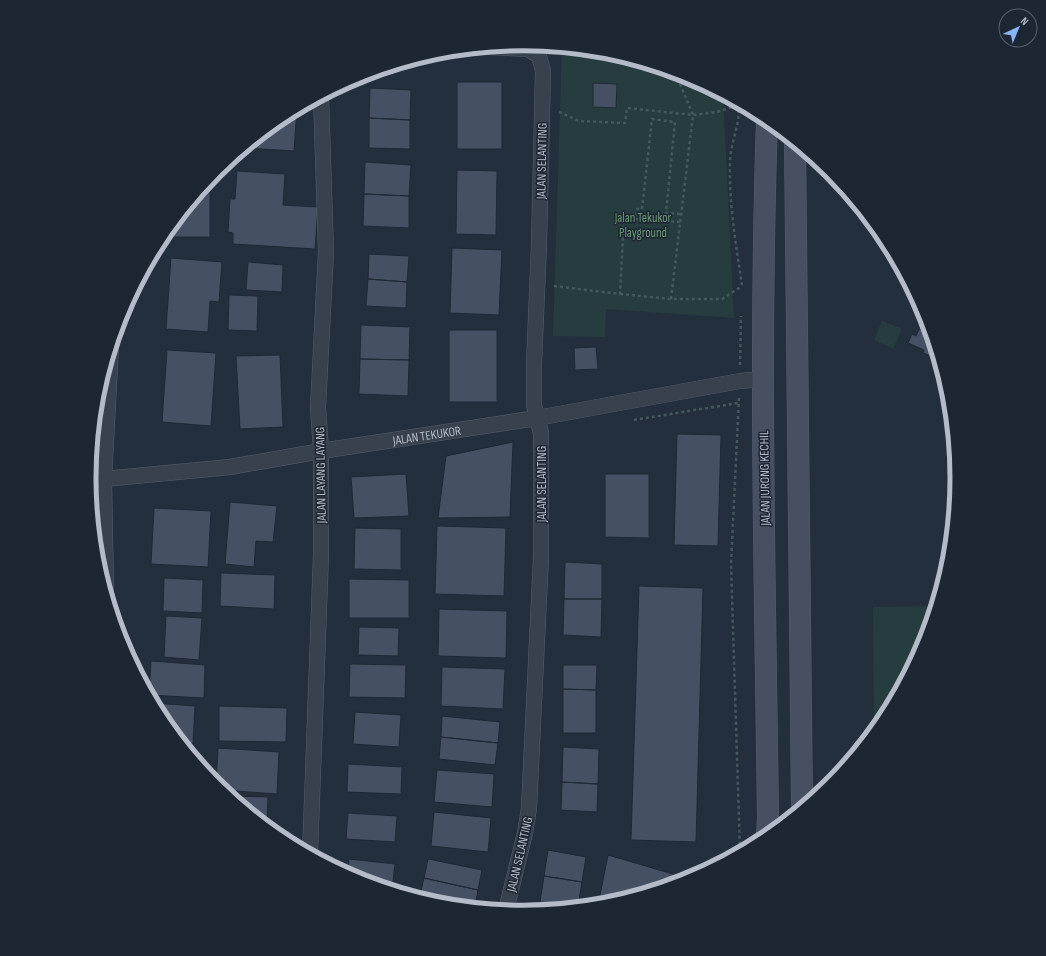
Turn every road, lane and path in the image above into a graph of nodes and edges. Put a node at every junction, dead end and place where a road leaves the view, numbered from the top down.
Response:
1 (532, 51) edge
2 (679, 81) edge
3 (321, 102) edge
4 (542, 104) junction
5 (733, 106) edge
6 (739, 110) edge
7 (693, 115) junction
8 (767, 128) edge
9 (795, 149) edge
10 (680, 214) junction
11 (635, 219) junction
12 (680, 222) junction
13 (536, 284) junction
14 (742, 286) junction
15 (620, 294) junction
16 (742, 294) dead end
17 (671, 299) junction
18 (741, 309) dead end
19 (110, 372) edge
20 (763, 379) junction
21 (740, 381) junction
22 (537, 418) junction
23 (321, 451) junction
24 (104, 478) junction
25 (96, 479) edge
26 (106, 567) edge
27 (802, 802) edge
28 (767, 828) edge
29 (740, 846) edge
30 (310, 849) edge
31 (507, 904) edge

1 - 4 street, JALAN SELANTING
2 - 7 path
3 - 23 street, JALAN LAYANG LAYANG
4 - 7 path
4 - 13 street, JALAN SELANTING
5 - 7 path
6 - 14 path
7 - 10 path
8 - 20 main road, JALAN JURONG KECHIL
9 - 27 main road
10 - 11 path
10 - 12 path
11 - 12 path
11 - 15 path
12 - 17 path
13 - 15 path
13 - 22 street, JALAN SELANTING
14 - 16 path
14 - 17 path
15 - 17 path
18 - 21 path
19 - 24 street
20 - 21 street, JALAN TEKUKOR
20 - 28 main road, JALAN JURONG KECHIL
21 - 22 street, JALAN TEKUKOR
21 - 29 path
22 - 23 street, JALAN TEKUKOR
22 - 31 street, JALAN SELANTING
23 - 24 street, JALAN TEKUKOR
23 - 30 street, JALAN LAYANG LAYANG
24 - 25 street, JALAN TEKUKOR
24 - 26 street

